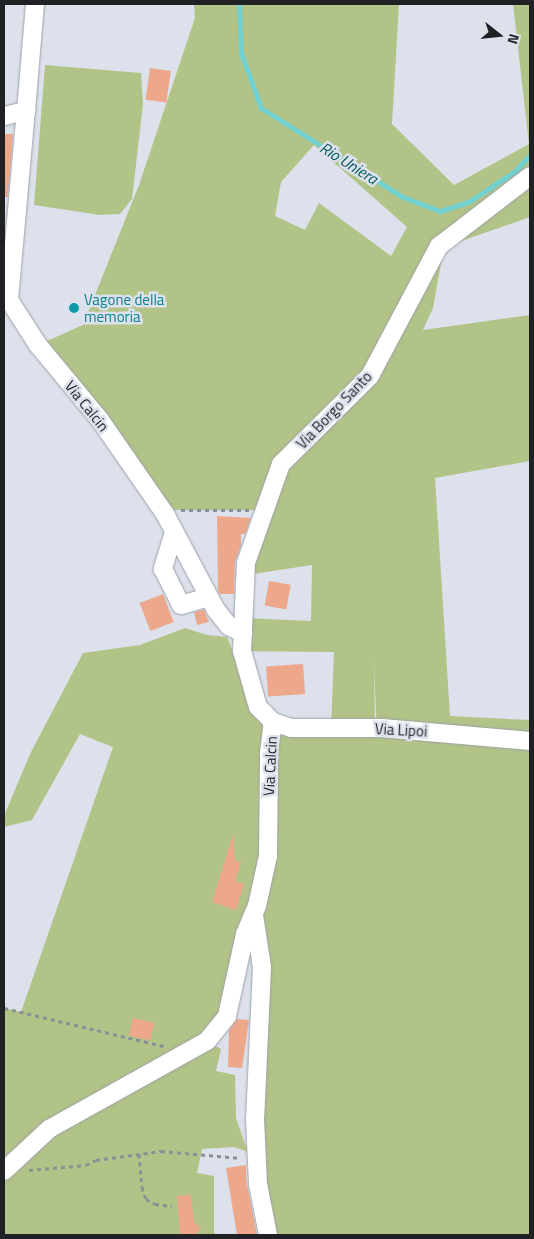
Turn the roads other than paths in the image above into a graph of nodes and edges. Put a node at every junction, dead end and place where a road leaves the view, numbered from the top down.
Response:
1 (35, 4) edge
2 (26, 111) junction
3 (4, 116) edge
4 (530, 176) edge
5 (6, 296) edge
6 (174, 532) junction
7 (209, 597) junction
8 (243, 633) junction
9 (273, 722) junction
10 (530, 741) edge
11 (254, 914) junction
12 (12, 1171) edge
13 (268, 1235) edge

1 - 2 street
2 - 3 street
2 - 5 street
4 - 8 street, Via Borgo Santo
5 - 6 street, Via Calcin
6 - 7 street, Via Calcin
6 - 7 street
7 - 8 street, Via Calcin
8 - 9 street, Via Calcin
9 - 10 street, Via Lipoi
9 - 11 street, Via Calcin
11 - 12 street, Via Calcin
11 - 13 street

